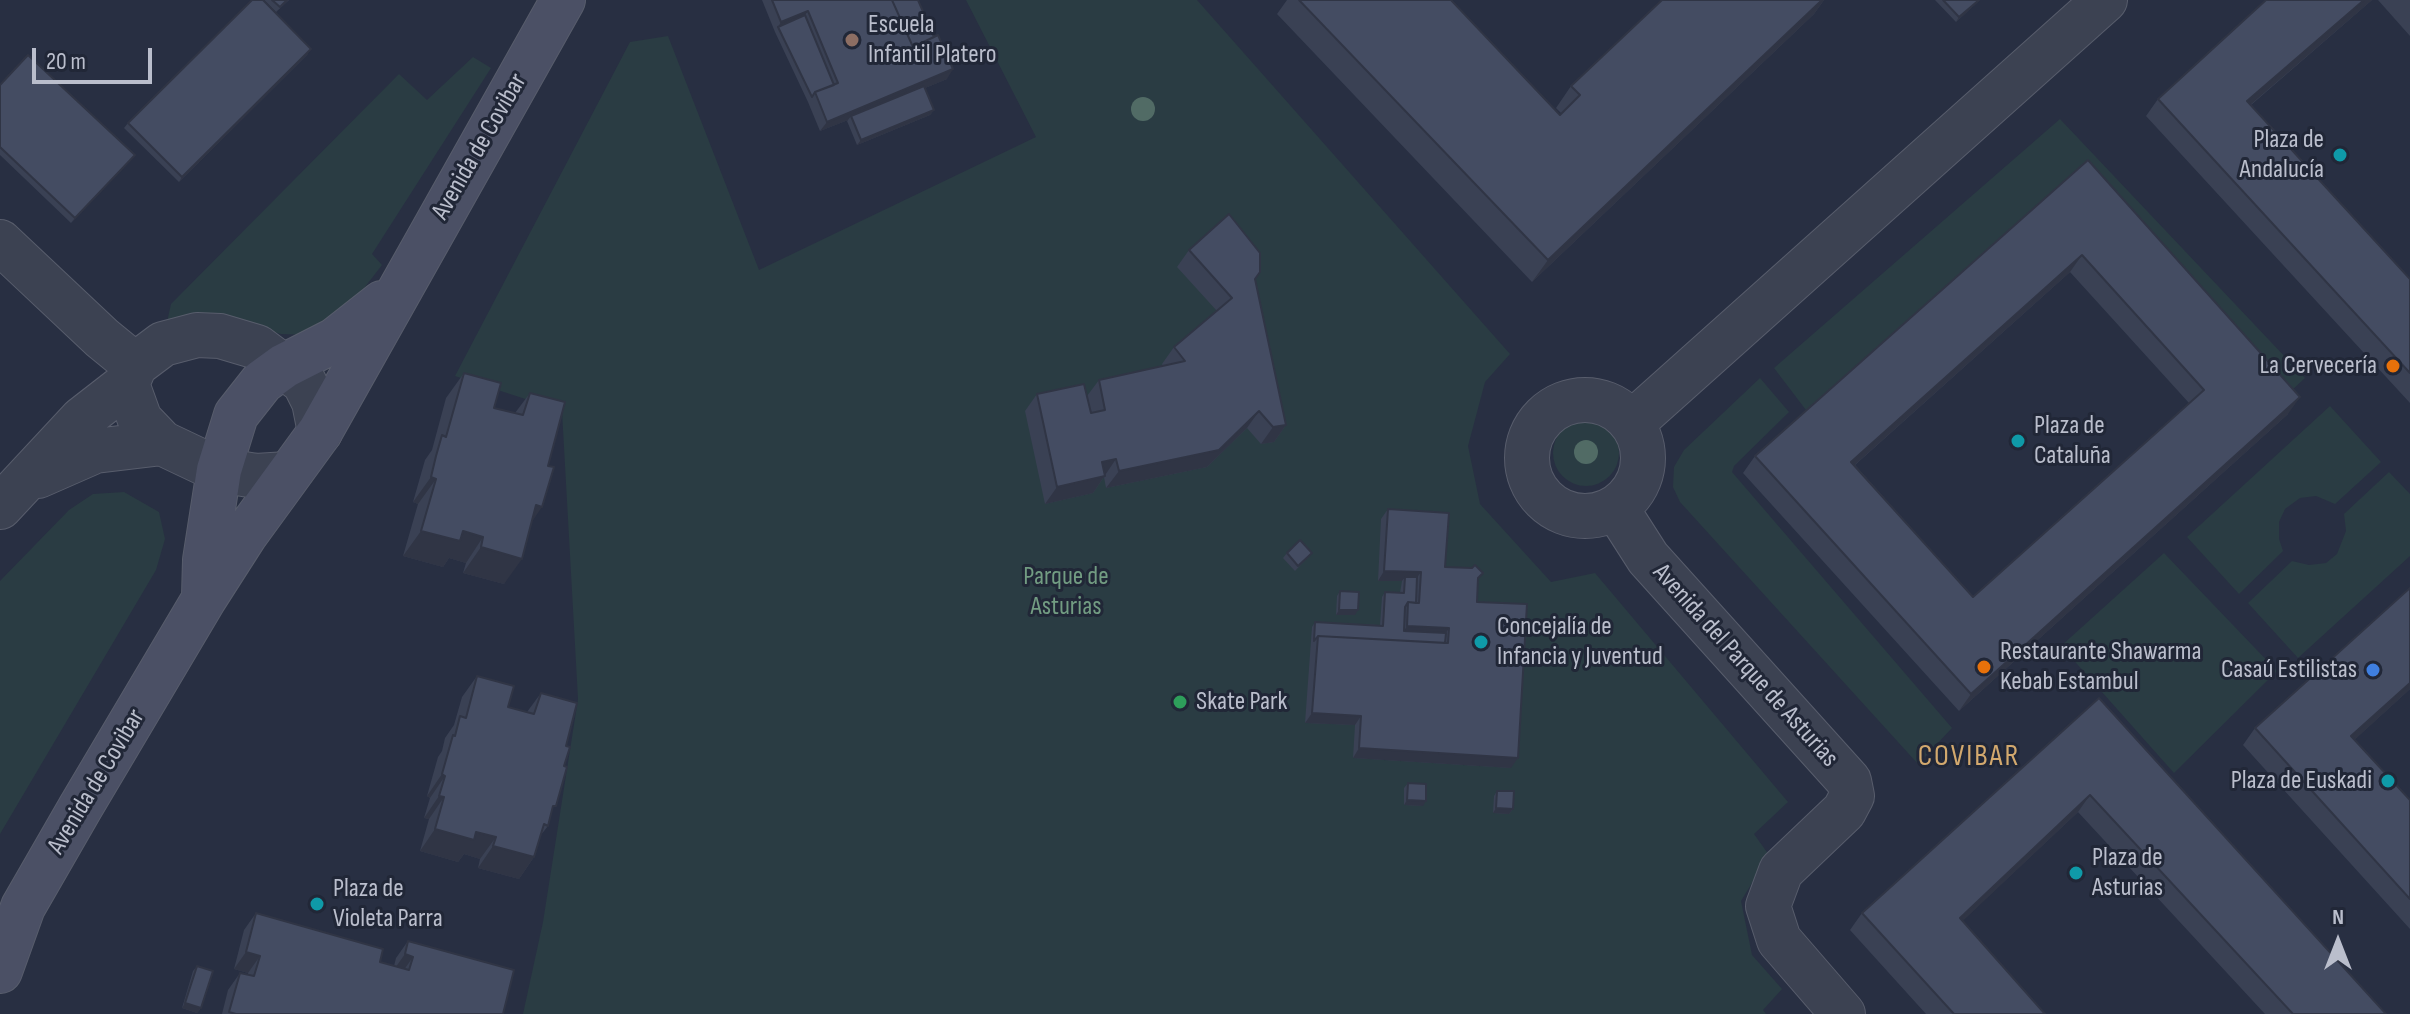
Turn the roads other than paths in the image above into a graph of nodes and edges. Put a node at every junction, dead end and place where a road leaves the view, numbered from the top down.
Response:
1 (563, 0) edge
2 (2105, 0) edge
3 (0, 242) edge
4 (396, 293) junction
5 (284, 366) junction
6 (131, 375) junction
7 (1633, 422) junction
8 (320, 432) junction
9 (162, 443) junction
10 (219, 470) junction
11 (288, 474) junction
12 (12, 494) edge
13 (1616, 508) junction
14 (204, 599) junction
15 (0, 971) edge
16 (1843, 1014) edge

1 - 4 street, Avenida de Covibar
2 - 7 street
3 - 6 street
4 - 5 street, Avenida de Covibar
4 - 8 street, Avenida de Covibar
5 - 6 street
5 - 8 street
5 - 10 street, Avenida de Covibar
6 - 9 street
6 - 12 street
7 - 13 street
7 - 13 street
8 - 11 street, Avenida de Covibar
9 - 10 street
9 - 12 street
10 - 11 street
10 - 14 street, Avenida de Covibar
11 - 14 street, Avenida de Covibar
13 - 16 street, Avenida del Parque de Asturias
14 - 15 street, Avenida de Covibar

